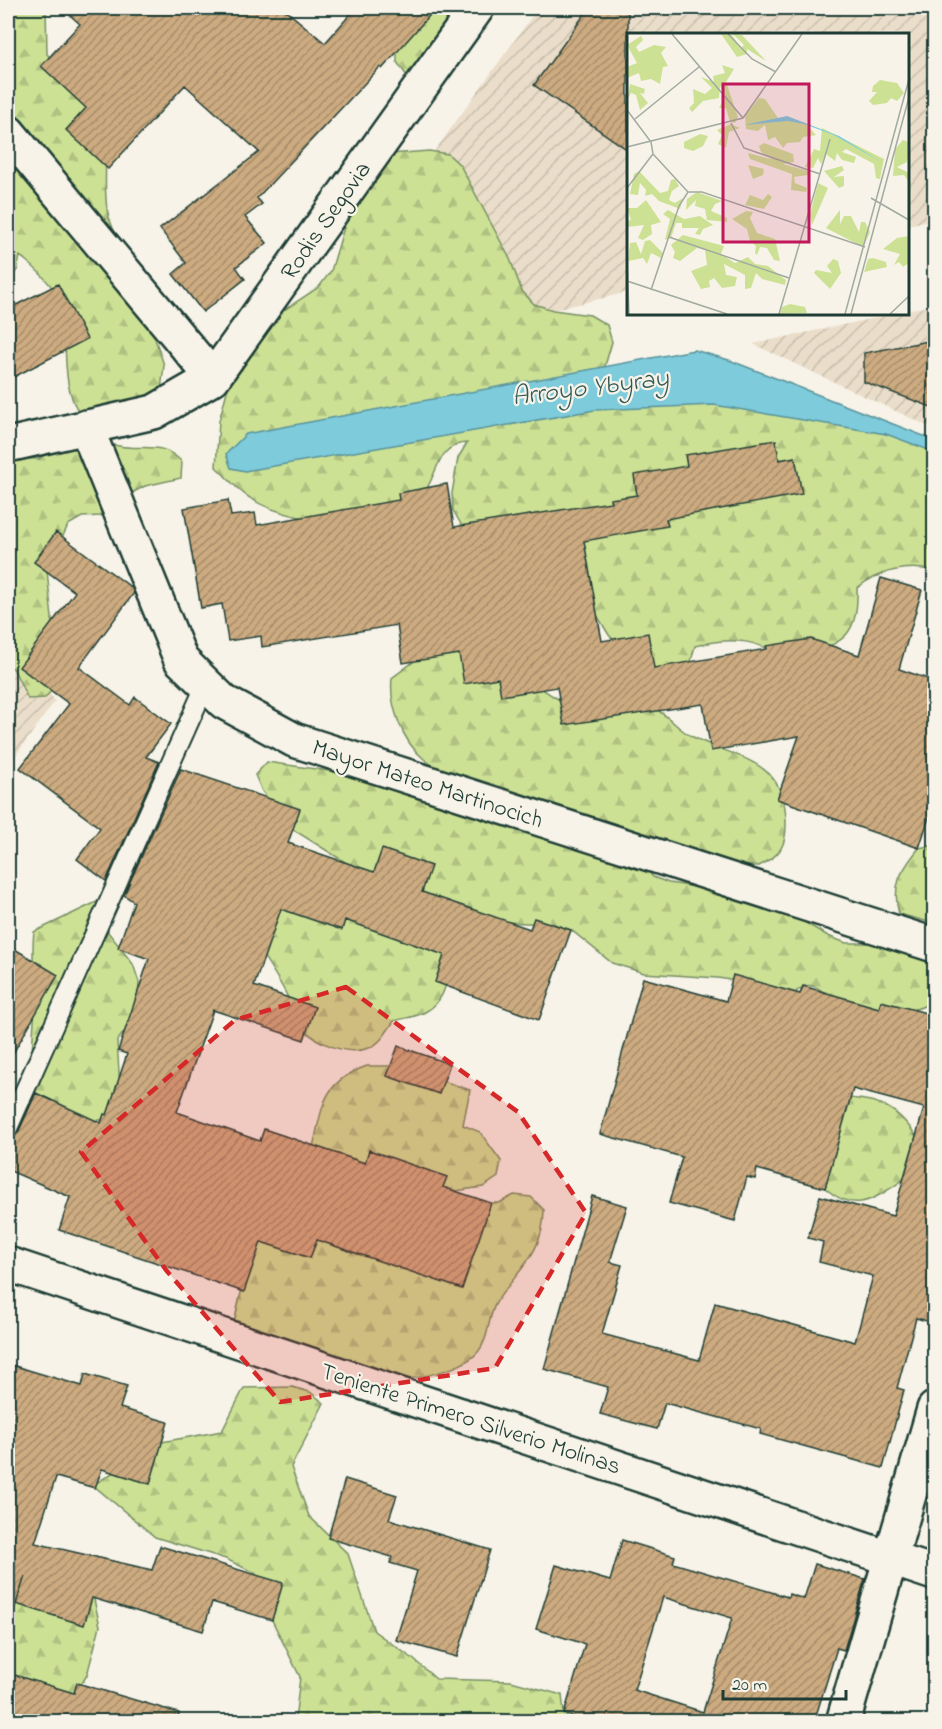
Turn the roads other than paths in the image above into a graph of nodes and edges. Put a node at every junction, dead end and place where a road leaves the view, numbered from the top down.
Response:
1 (477, 8) edge
2 (8, 132) edge
3 (213, 378) junction
4 (86, 427) junction
5 (8, 445) edge
6 (206, 684) junction
7 (934, 945) edge
8 (8, 1128) edge
9 (8, 1264) edge
10 (934, 1408) edge
11 (891, 1558) junction
12 (934, 1573) edge
13 (843, 1722) edge

1 - 3 street, Rodis Segovia
2 - 3 street
3 - 4 street, Rodis Segovia
4 - 5 street, Rodis Segovia
4 - 6 street, Mayor Mateo Martinocich
6 - 7 street, Mayor Mateo Martinocich
6 - 8 lane
9 - 11 street, Teniente Primero Silverio Molinas
10 - 11 street
11 - 12 street, Teniente Primero Silverio Molinas
11 - 13 street

